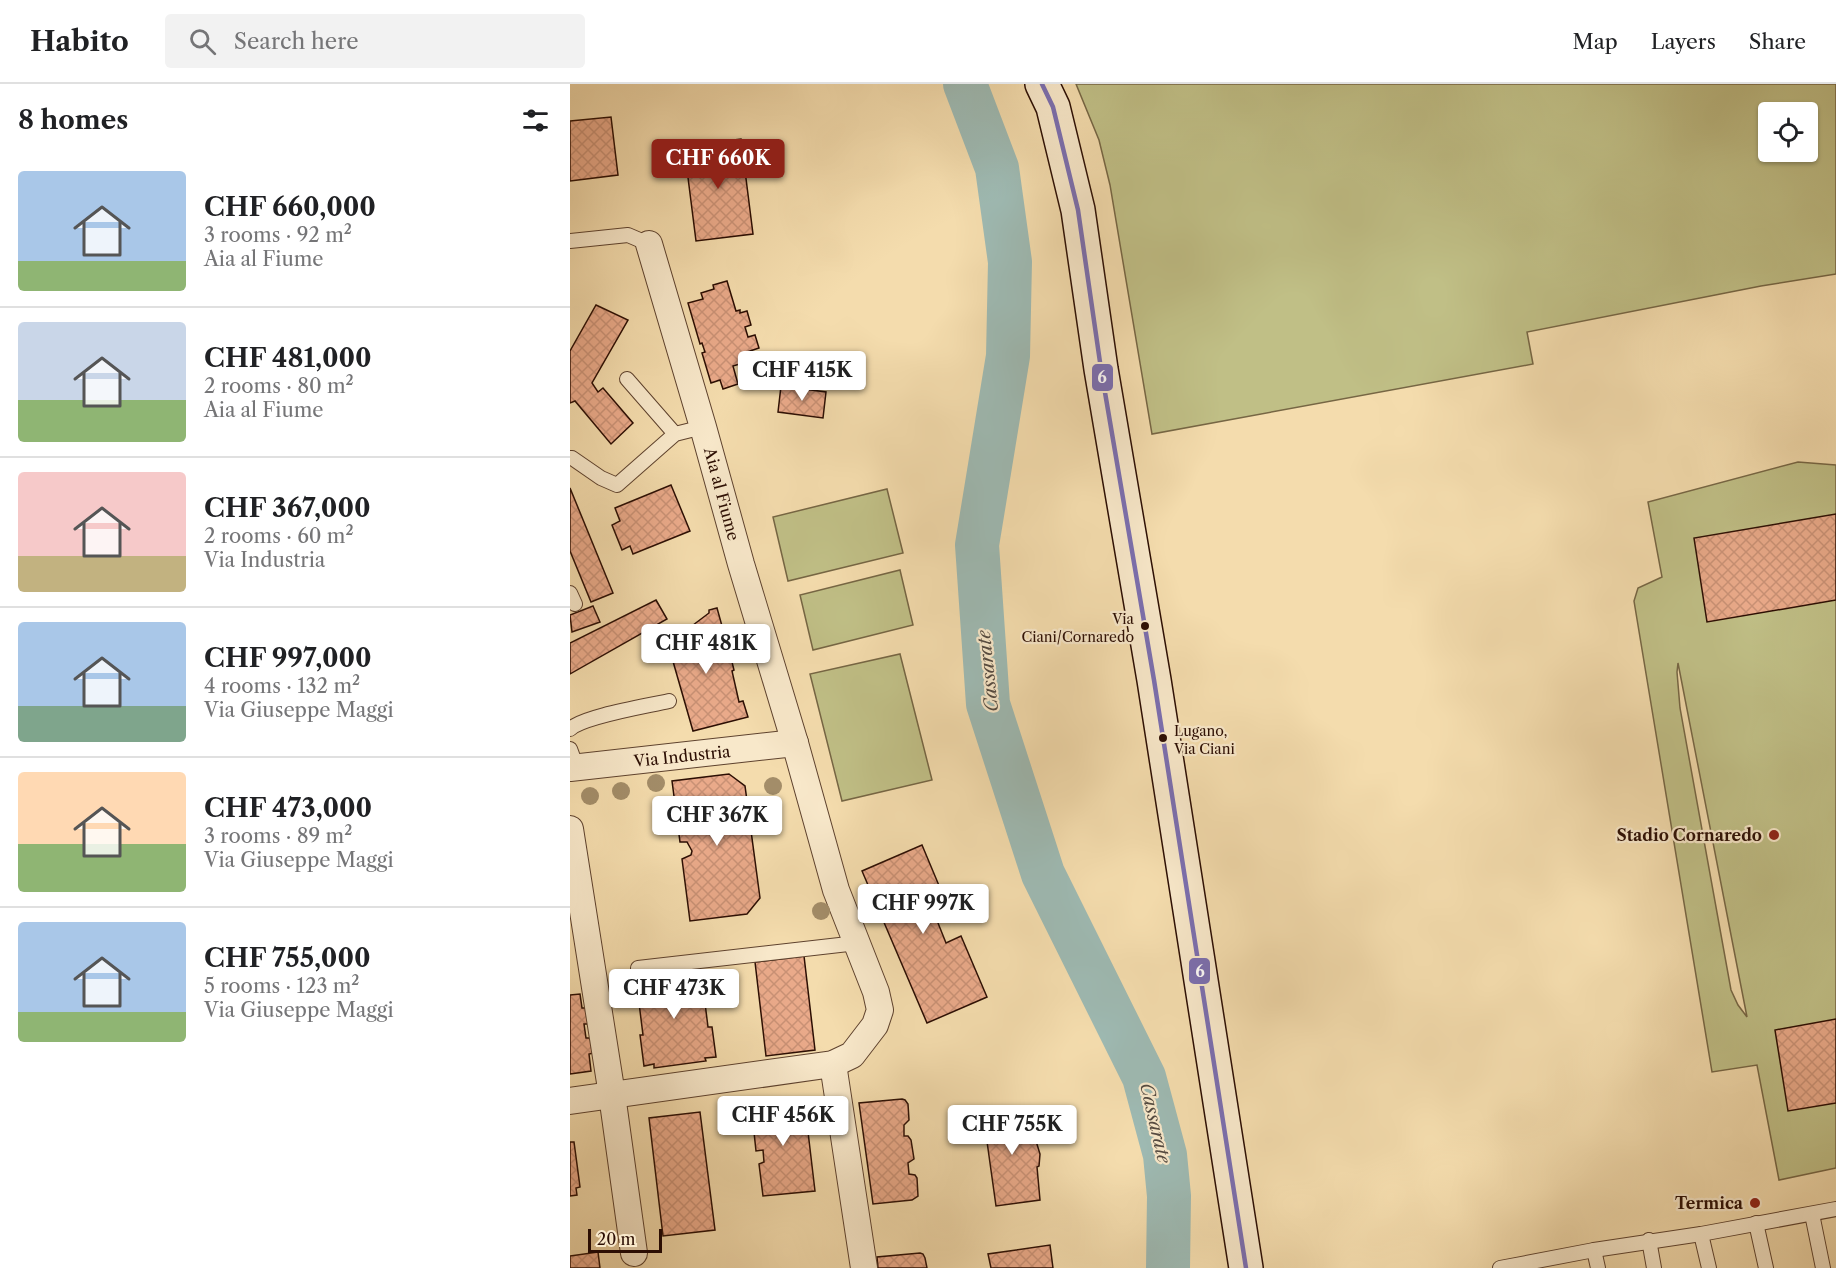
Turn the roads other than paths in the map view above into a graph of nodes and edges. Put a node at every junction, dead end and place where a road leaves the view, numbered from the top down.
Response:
1 (1042, 84) edge
2 (570, 241) edge
3 (650, 244) joint
4 (627, 379) dead end
5 (703, 427) junction
6 (675, 434) junction
7 (570, 458) edge
8 (669, 701) dead end
9 (570, 729) edge
10 (795, 743) junction
11 (572, 762) edge
12 (570, 829) edge
13 (856, 943) junction
14 (638, 968) dead end
15 (833, 1064) junction
16 (612, 1095) junction
17 (570, 1101) edge
18 (1836, 1209) edge
19 (1812, 1214) junction
20 (1756, 1223) junction
21 (1701, 1234) junction
22 (1650, 1240) junction
23 (1594, 1250) junction
24 (634, 1252) dead end
25 (864, 1268) edge
26 (1246, 1268) edge
27 (1500, 1268) edge
28 (1598, 1268) edge
29 (1654, 1268) edge
30 (1709, 1268) edge
31 (1766, 1268) edge
32 (1823, 1268) edge

1 - 26 main road
2 - 3 lane
3 - 5 street, Aia al Fiume
4 - 6 lane
5 - 6 lane
5 - 10 street, Aia al Fiume
6 - 7 lane
8 - 9 lane
10 - 11 street, Via Industria
10 - 13 street, Aia al Fiume
12 - 16 street
13 - 14 lane
13 - 15 street, Aia al Fiume
15 - 16 street
15 - 25 street
16 - 17 street
16 - 24 street
18 - 19 lane
19 - 20 lane
19 - 32 lane
20 - 21 lane
20 - 31 lane
21 - 22 lane
21 - 30 lane
22 - 23 lane
22 - 29 lane
23 - 27 lane
23 - 28 lane

